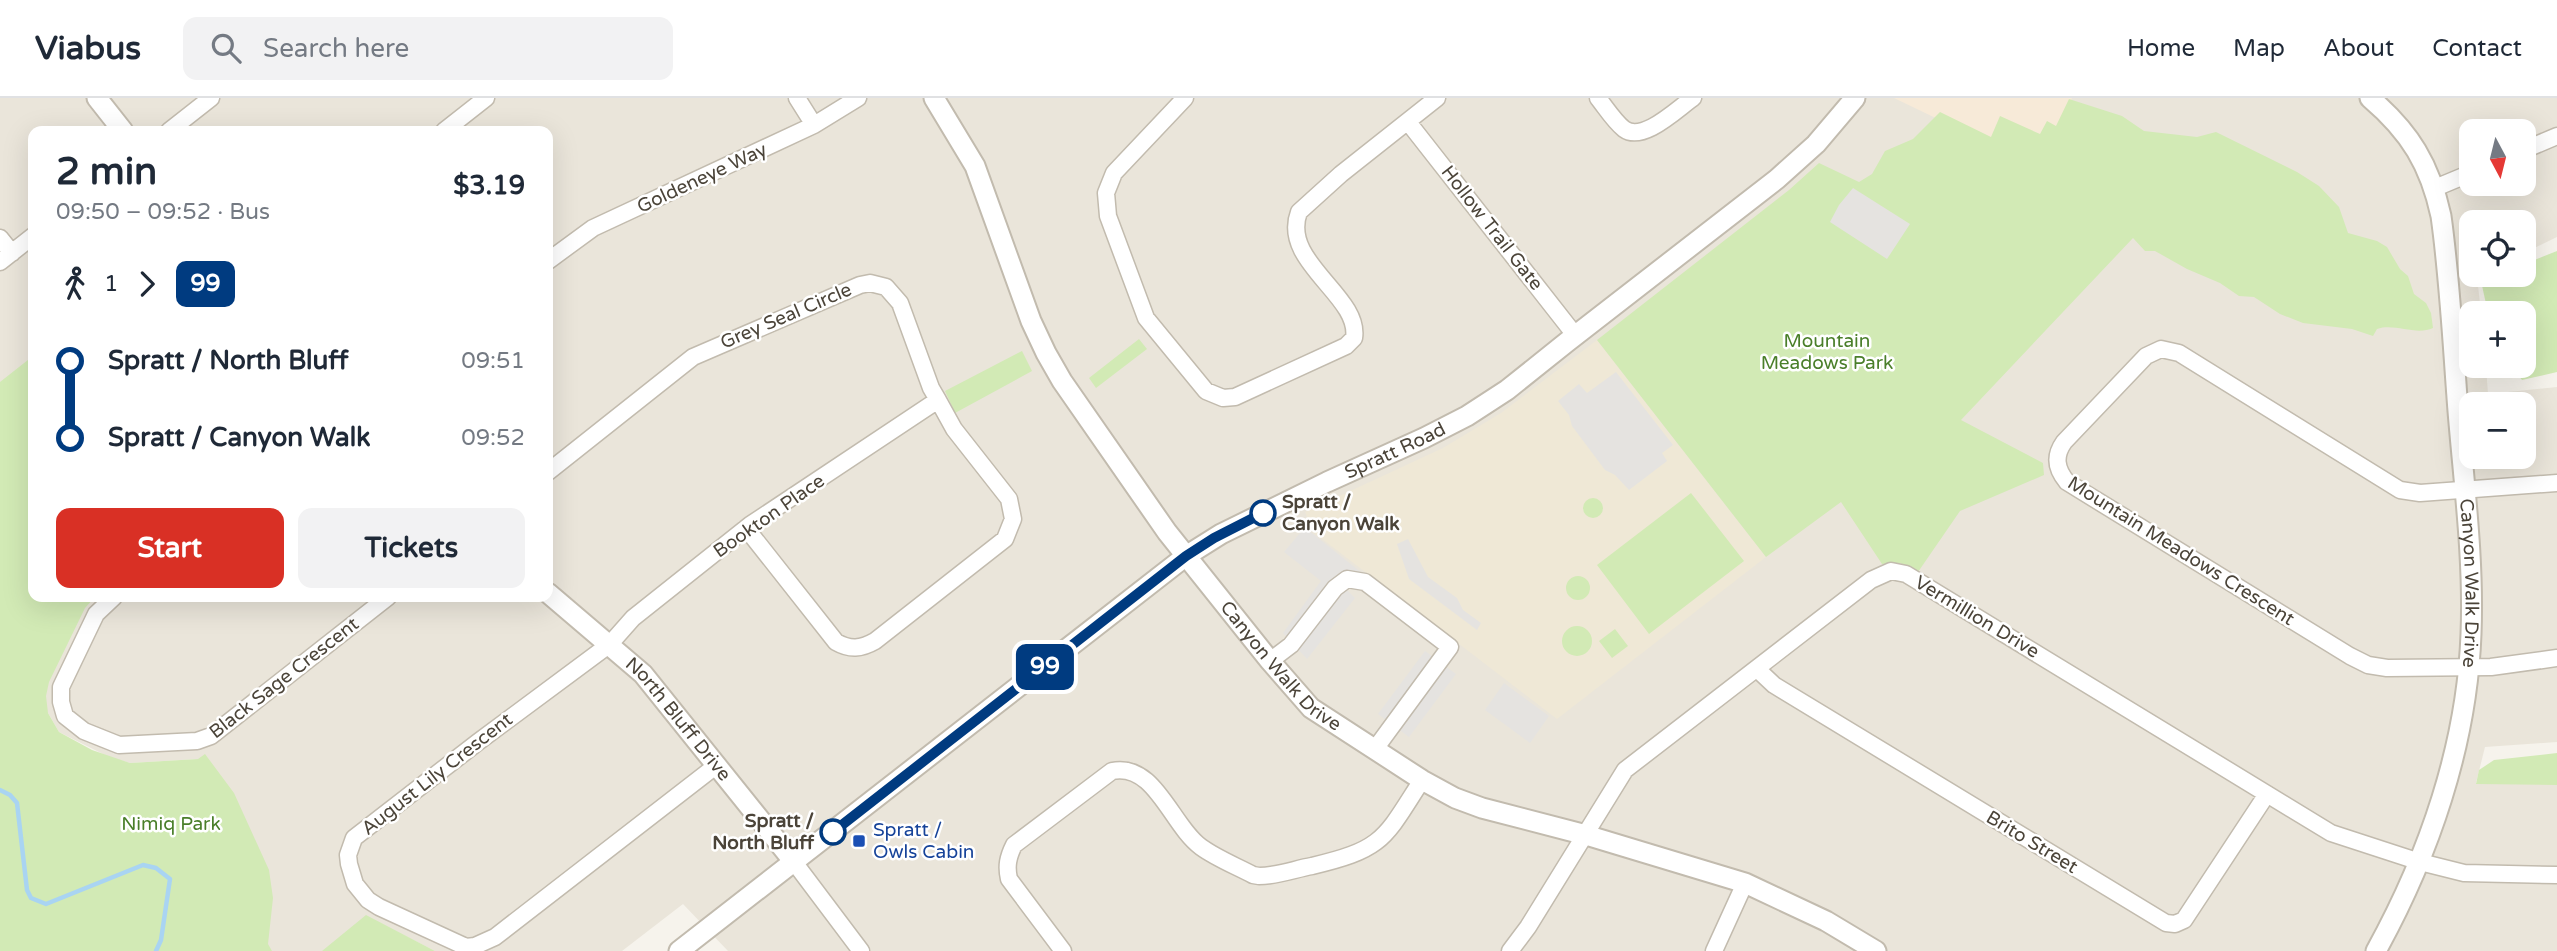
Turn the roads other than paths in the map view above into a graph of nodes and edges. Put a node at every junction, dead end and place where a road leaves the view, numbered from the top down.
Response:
1 (97, 98) edge
2 (211, 98) edge
3 (486, 98) edge
4 (797, 98) edge
5 (858, 98) edge
6 (934, 98) edge
7 (1185, 98) edge
8 (1437, 98) edge
9 (1598, 98) edge
10 (1693, 98) edge
11 (1855, 98) edge
12 (2370, 98) edge
13 (1408, 122) junction
14 (814, 125) junction
15 (119, 126) edge
16 (175, 126) edge
17 (450, 126) edge
18 (2557, 136) edge
19 (2536, 145) edge
20 (2459, 178) edge
21 (2435, 188) junction
22 (0, 238) edge
23 (28, 240) edge
24 (553, 257) edge
25 (6, 258) edge
26 (1575, 335) junction
27 (938, 400) junction
28 (553, 468) edge
29 (2557, 483) edge
30 (2465, 489) junction
31 (746, 528) junction
32 (1186, 556) junction
33 (553, 597) edge
34 (109, 602) edge
35 (382, 602) edge
36 (610, 644) junction
37 (2557, 658) edge
38 (1270, 662) junction
39 (2469, 667) junction
40 (1757, 669) junction
41 (1375, 749) junction
42 (717, 765) junction
43 (1422, 780) junction
44 (2267, 794) junction
45 (1586, 835) junction
46 (794, 862) junction
47 (2420, 862) junction
48 (2557, 875) edge
49 (1745, 883) junction
50 (680, 951) edge
51 (861, 951) edge
52 (1063, 951) edge
53 (1510, 951) edge
54 (1714, 951) edge
55 (1876, 951) edge
56 (2376, 951) edge

1 - 15 street
2 - 16 street
3 - 17 street
4 - 14 street
5 - 14 street, Goldeneye Way
6 - 32 street, Canyon Walk Drive
7 - 13 street
8 - 13 street
9 - 10 street
11 - 26 street, Spratt Road
12 - 21 street, Canyon Walk Drive
13 - 26 street, Hollow Trail Gate
14 - 24 street, Goldeneye Way
18 - 19 street
20 - 21 street
21 - 30 street, Canyon Walk Drive
22 - 25 street
23 - 25 street
26 - 32 street, Spratt Road
27 - 28 street, Grey Seal Circle
27 - 31 street, Bookton Place
27 - 31 street, Grey Seal Circle
29 - 30 street
30 - 39 street, Canyon Walk Drive
30 - 39 street, Mountain Meadows Crescent
31 - 36 street, Bookton Place
32 - 38 street, Canyon Walk Drive
32 - 46 street, Spratt Road
33 - 36 street, North Bluff Drive
34 - 35 street, Black Sage Crescent
36 - 42 street, North Bluff Drive
36 - 42 street, August Lily Crescent
37 - 39 street
38 - 41 street, Canyon Walk Drive
38 - 41 street
39 - 47 street, Canyon Walk Drive
40 - 44 street, Vermillion Drive
40 - 44 street, Brito Street
40 - 45 street, Vermillion Drive
41 - 43 street, Canyon Walk Drive
42 - 46 street, North Bluff Drive
43 - 45 street, Canyon Walk Drive
43 - 52 street
44 - 47 street, Vermillion Drive
45 - 49 street, Canyon Walk Drive
45 - 53 street, Vermillion Drive
46 - 50 street, Spratt Road
46 - 51 street
47 - 48 street, Vermillion Drive
47 - 56 street, Canyon Walk Drive
49 - 54 street
49 - 55 street, Canyon Walk Drive

